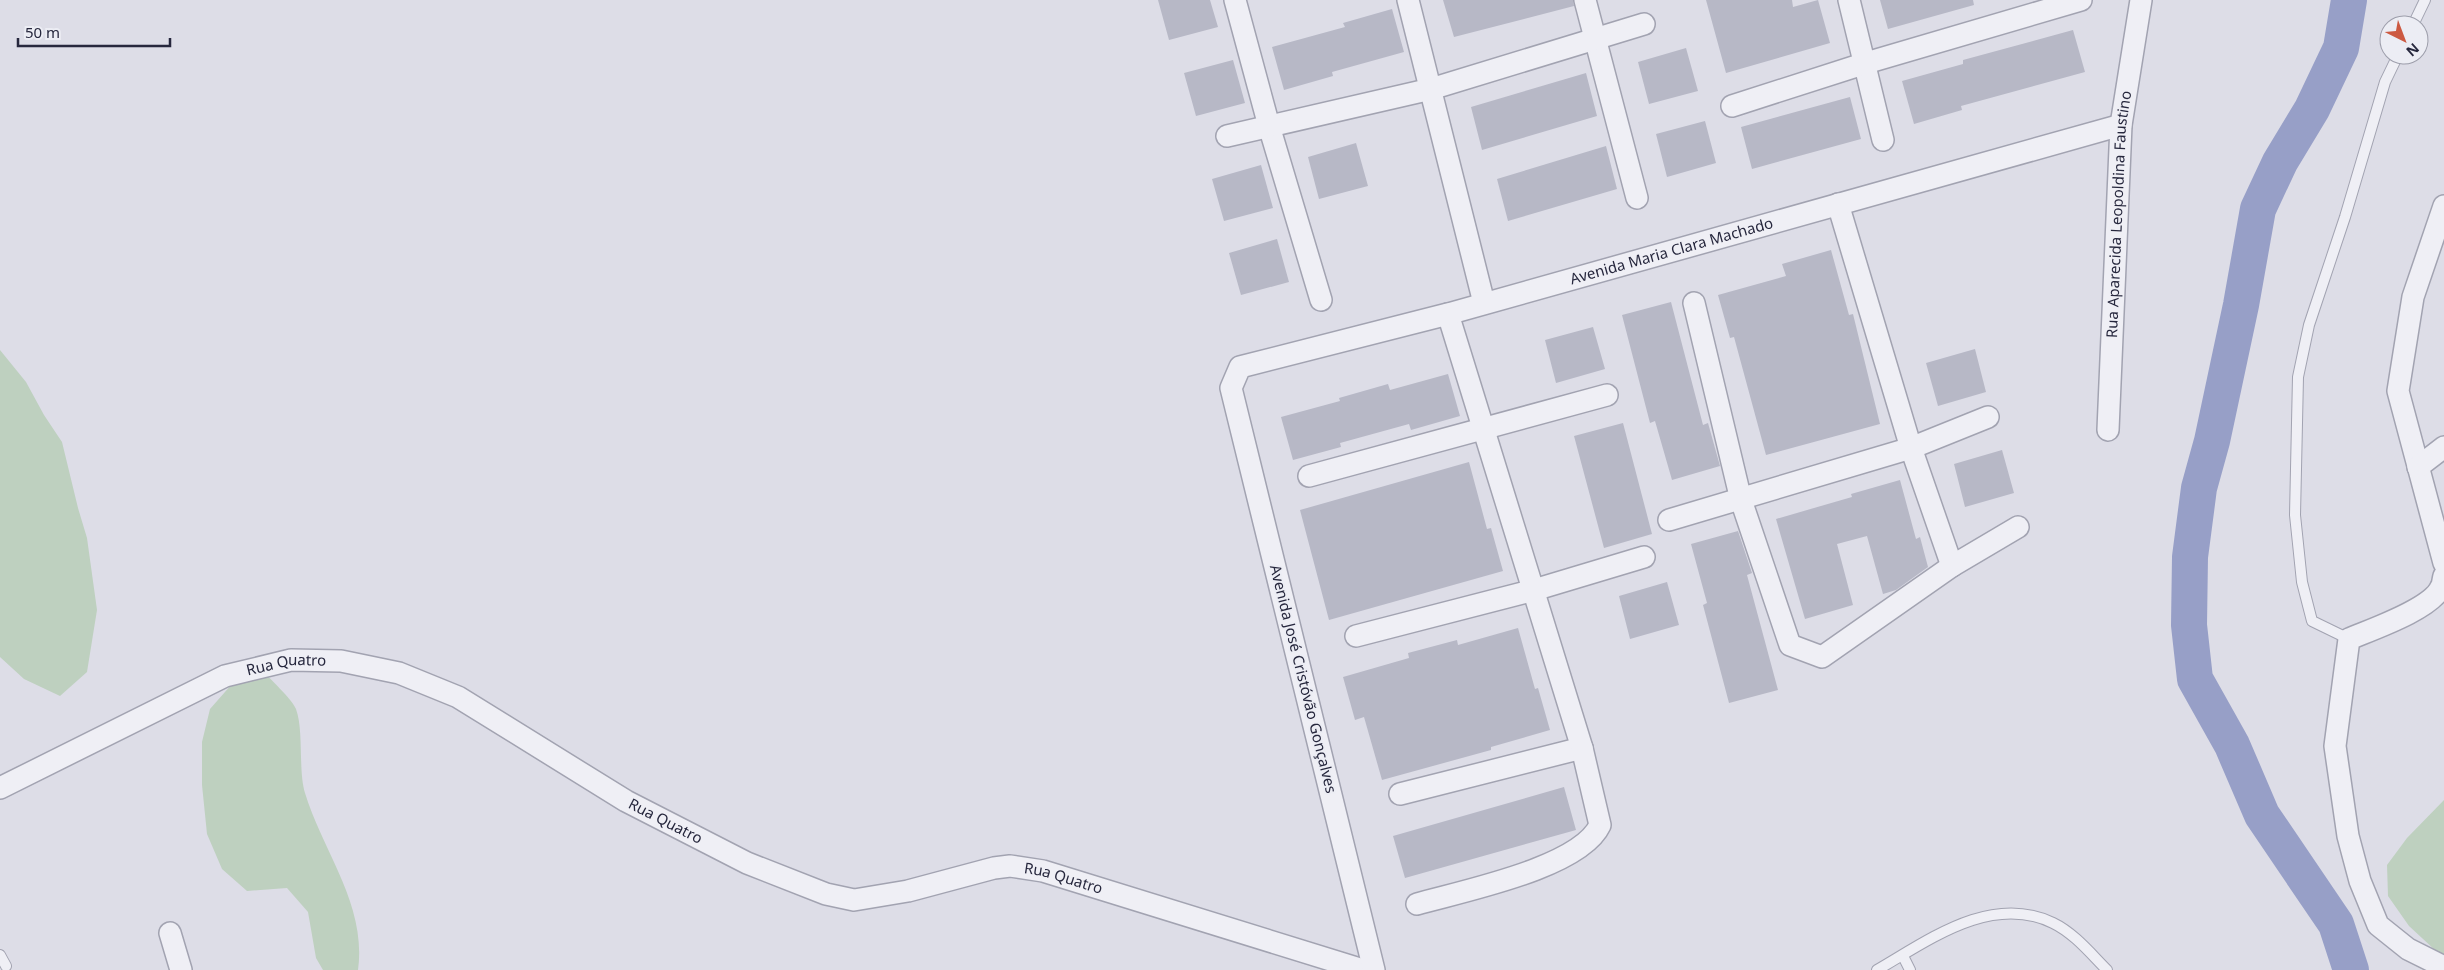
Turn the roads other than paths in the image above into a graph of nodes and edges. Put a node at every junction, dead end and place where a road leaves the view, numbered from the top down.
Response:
1 (1236, 0) edge
2 (1408, 0) edge
3 (1585, 0) edge
4 (1849, 0) edge
5 (2081, 0) edge
6 (2141, 0) edge
7 (2425, 0) edge
8 (2417, 15) edge
9 (1644, 24) dead end
10 (1596, 37) junction
11 (1866, 63) junction
12 (2393, 65) edge
13 (1431, 89) junction
14 (1732, 106) dead end
15 (2121, 125) junction
16 (1269, 126) junction
17 (1228, 136) dead end
18 (1884, 140) dead end
19 (1637, 198) dead end
20 (1838, 204) junction
21 (2444, 206) edge
22 (1321, 300) dead end
23 (1484, 303) junction
24 (1694, 304) dead end
25 (1448, 314) junction
26 (1231, 388) joint
27 (1607, 394) dead end
28 (1988, 417) dead end
29 (1485, 428) junction
30 (2108, 430) dead end
31 (2444, 447) edge
32 (1911, 448) junction
33 (2418, 467) junction
34 (1309, 476) dead end
35 (1741, 500) junction
36 (1669, 520) dead end
37 (2018, 527) dead end
38 (2443, 555) edge
39 (1644, 557) dead end
40 (1952, 566) junction
41 (2444, 576) edge
42 (1534, 590) junction
43 (1356, 636) dead end
44 (2349, 639) junction
45 (1582, 748) junction
46 (0, 788) edge
47 (1400, 794) dead end
48 (1417, 904) dead end
49 (170, 933) dead end
50 (0, 955) edge
51 (1903, 956) junction
52 (6, 966) dead end
53 (2444, 967) edge
54 (181, 970) edge
55 (1363, 970) edge
56 (1374, 970) edge
57 (1877, 970) edge
58 (1910, 970) edge
59 (2107, 970) edge

1 - 16 street
2 - 13 street
3 - 10 street
4 - 11 street
5 - 11 street
6 - 15 street, Rua Aparecida Leopoldina Faustino
7 - 8 lane
9 - 10 street
10 - 13 street
10 - 19 street
11 - 14 street
11 - 18 street
12 - 44 lane
13 - 16 street
13 - 23 street
15 - 20 street, Avenida Maria Clara Machado
15 - 30 street, Rua Aparecida Leopoldina Faustino
16 - 17 street
16 - 22 street
20 - 23 street, Avenida Maria Clara Machado
20 - 32 street
21 - 33 street
23 - 25 street, Avenida Maria Clara Machado
24 - 35 street
25 - 26 street, Avenida Maria Clara Machado
25 - 29 street
26 - 56 street, Avenida José Cristóvão Gonçalves
27 - 29 street
28 - 32 street
29 - 34 street
29 - 42 street
31 - 33 street
32 - 35 street
32 - 40 street
33 - 38 street
35 - 36 street
35 - 40 street
37 - 40 street
39 - 42 street
41 - 44 street
42 - 43 street
42 - 45 street
44 - 53 street
45 - 47 street
45 - 48 street
46 - 55 street, Rua Quatro
49 - 54 street
50 - 52 lane
51 - 57 lane
51 - 58 lane
51 - 59 lane

